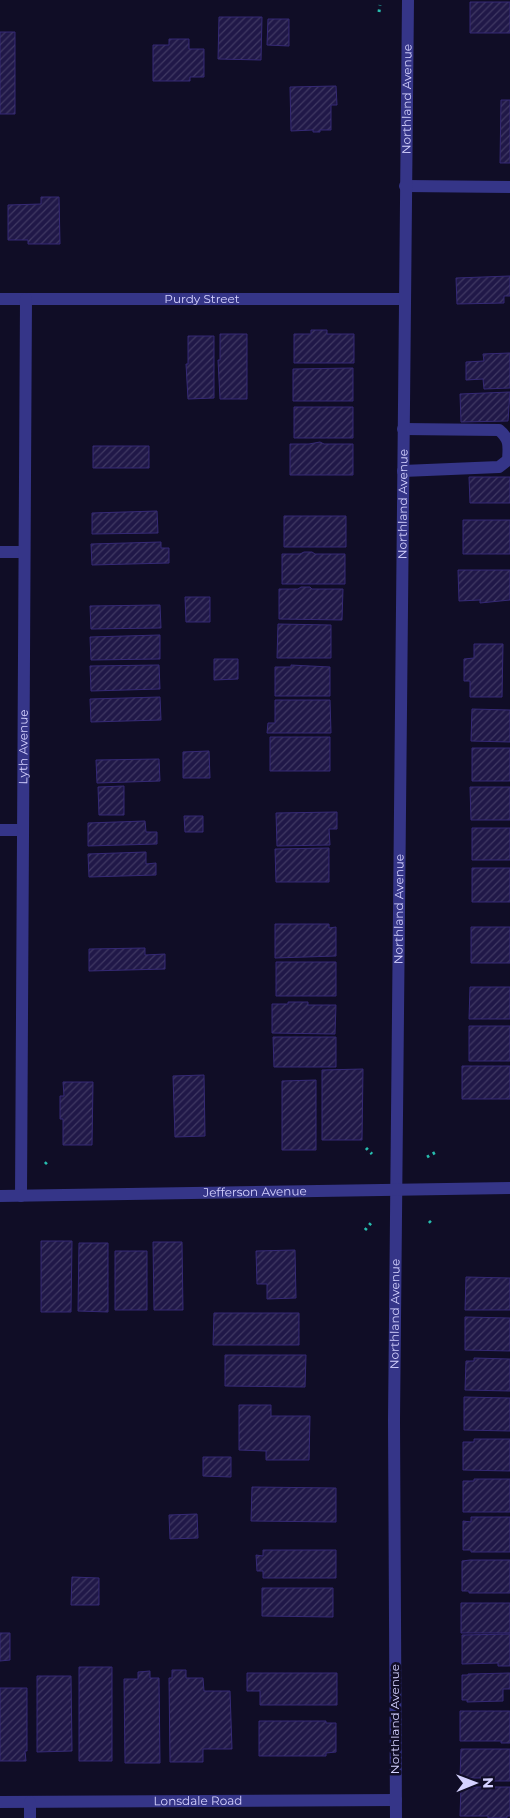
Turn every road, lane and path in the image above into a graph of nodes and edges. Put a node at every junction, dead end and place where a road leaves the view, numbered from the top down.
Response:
1 (408, 0) edge
2 (380, 5) dead end
3 (379, 12) dead end
4 (405, 186) junction
5 (510, 187) edge
6 (0, 299) edge
7 (26, 299) junction
8 (405, 299) junction
9 (403, 429) junction
10 (403, 471) junction
11 (0, 552) edge
12 (24, 552) junction
13 (0, 830) edge
14 (22, 830) junction
15 (366, 1148) dead end
16 (438, 1151) dead end
17 (372, 1154) dead end
18 (427, 1157) dead end
19 (49, 1160) dead end
20 (45, 1164) dead end
21 (510, 1188) edge
22 (396, 1190) junction
23 (0, 1196) edge
24 (21, 1196) junction
25 (429, 1221) dead end
26 (371, 1223) dead end
27 (433, 1225) dead end
28 (365, 1230) dead end
29 (396, 1800) junction
30 (0, 1802) edge
31 (30, 1802) junction
32 (30, 1818) edge
33 (396, 1818) edge

1 - 4 street, Northland Avenue
2 - 3 path
4 - 5 street
4 - 8 street, Northland Avenue
6 - 7 street, Purdy Street
7 - 8 street, Purdy Street
7 - 12 street, Lyth Avenue
8 - 9 street, Northland Avenue
9 - 10 street, Northland Avenue
9 - 10 street
10 - 22 street, Northland Avenue
11 - 12 street
12 - 14 street, Lyth Avenue
13 - 14 street
14 - 24 street, Lyth Avenue
15 - 17 path
16 - 18 path
19 - 20 path
21 - 22 street, Jefferson Avenue
22 - 24 street, Jefferson Avenue
22 - 29 street, Northland Avenue
23 - 24 street, Jefferson Avenue
25 - 27 path
26 - 28 path
29 - 31 street, Lonsdale Road
29 - 33 street, Northland Avenue
30 - 31 street, Lonsdale Road
31 - 32 street

